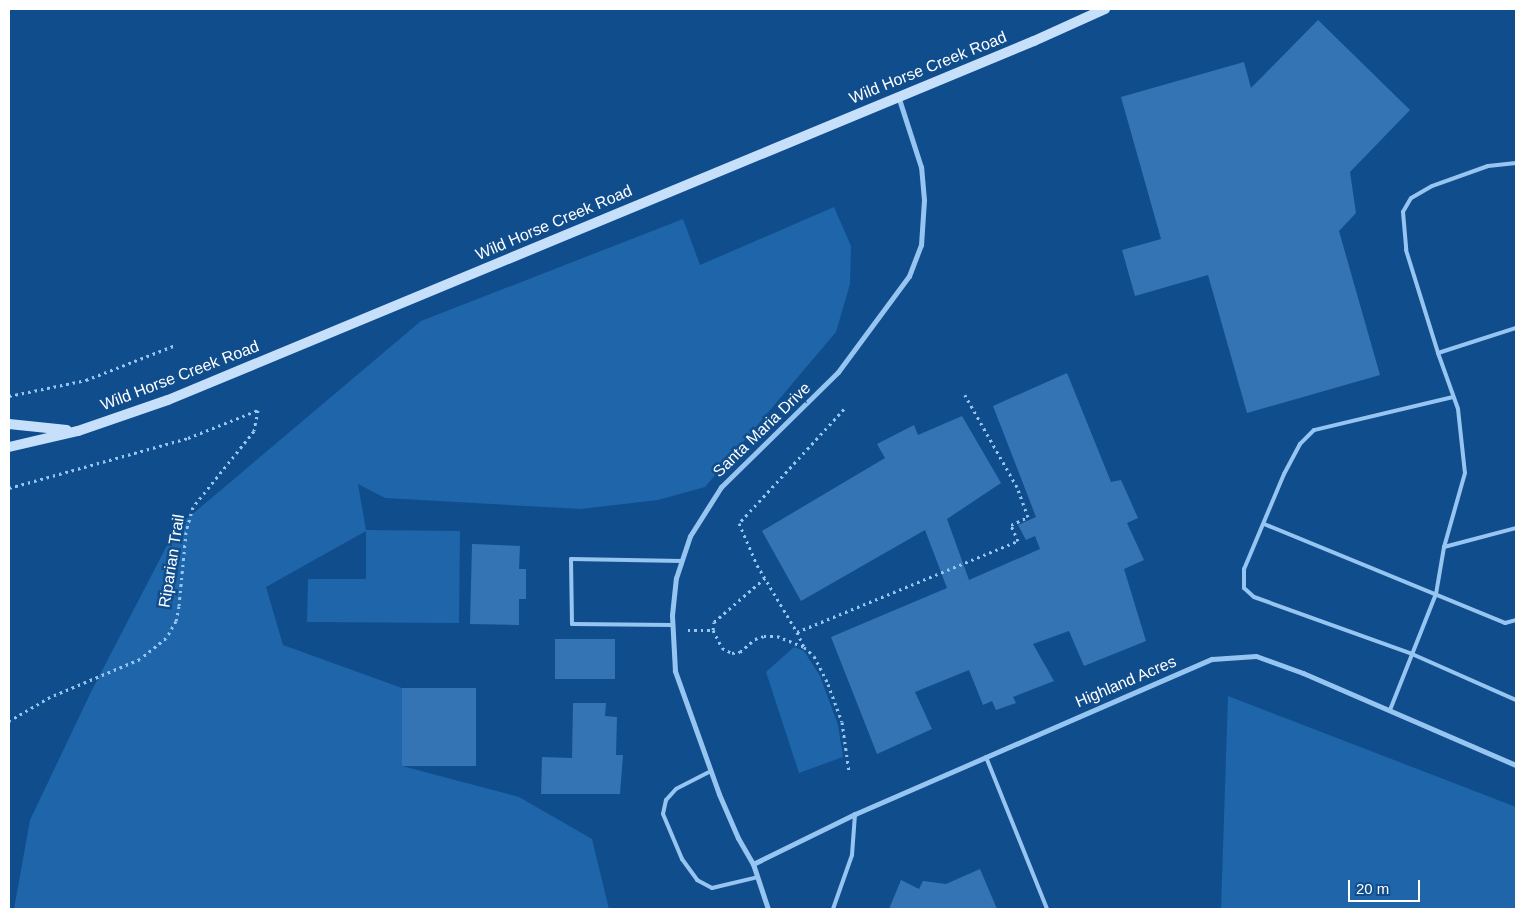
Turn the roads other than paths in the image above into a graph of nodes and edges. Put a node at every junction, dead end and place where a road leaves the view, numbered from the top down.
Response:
1 (1104, 9) edge
2 (898, 96) junction
3 (1516, 164) edge
4 (1516, 328) edge
5 (1438, 353) junction
6 (1453, 397) junction
7 (9, 424) edge
8 (78, 431) junction
9 (9, 447) edge
10 (1264, 524) junction
11 (1516, 528) edge
12 (1444, 547) junction
13 (682, 560) junction
14 (1436, 594) junction
15 (1516, 620) edge
16 (672, 625) junction
17 (1412, 654) junction
18 (1516, 700) edge
19 (1390, 710) junction
20 (986, 757) junction
21 (1516, 765) edge
22 (711, 771) junction
23 (855, 814) junction
24 (754, 864) junction
25 (758, 877) junction
26 (768, 909) edge
27 (832, 909) edge
28 (1047, 909) edge

1 - 2 main road, Wild Horse Creek Road
2 - 8 main road, Wild Horse Creek Road
2 - 13 street, Santa Maria Drive
3 - 5 lane
4 - 5 lane
5 - 6 lane
6 - 10 lane
6 - 12 lane
7 - 8 main road
8 - 9 main road, Wild Horse Creek Road
10 - 14 lane
10 - 17 lane
11 - 12 lane
12 - 14 lane
13 - 16 street, Santa Maria Drive
13 - 16 lane
14 - 15 lane
14 - 17 lane
16 - 22 street, Santa Maria Drive
17 - 18 lane
17 - 19 lane
19 - 20 street, Highland Acres
19 - 21 street, Highland Acres
20 - 23 street, Highland Acres
20 - 28 lane
22 - 24 street, Santa Maria Drive
22 - 25 lane
23 - 24 street, Highland Acres
23 - 27 lane
24 - 25 street, Santa Maria Drive
25 - 26 street, Santa Maria Drive

